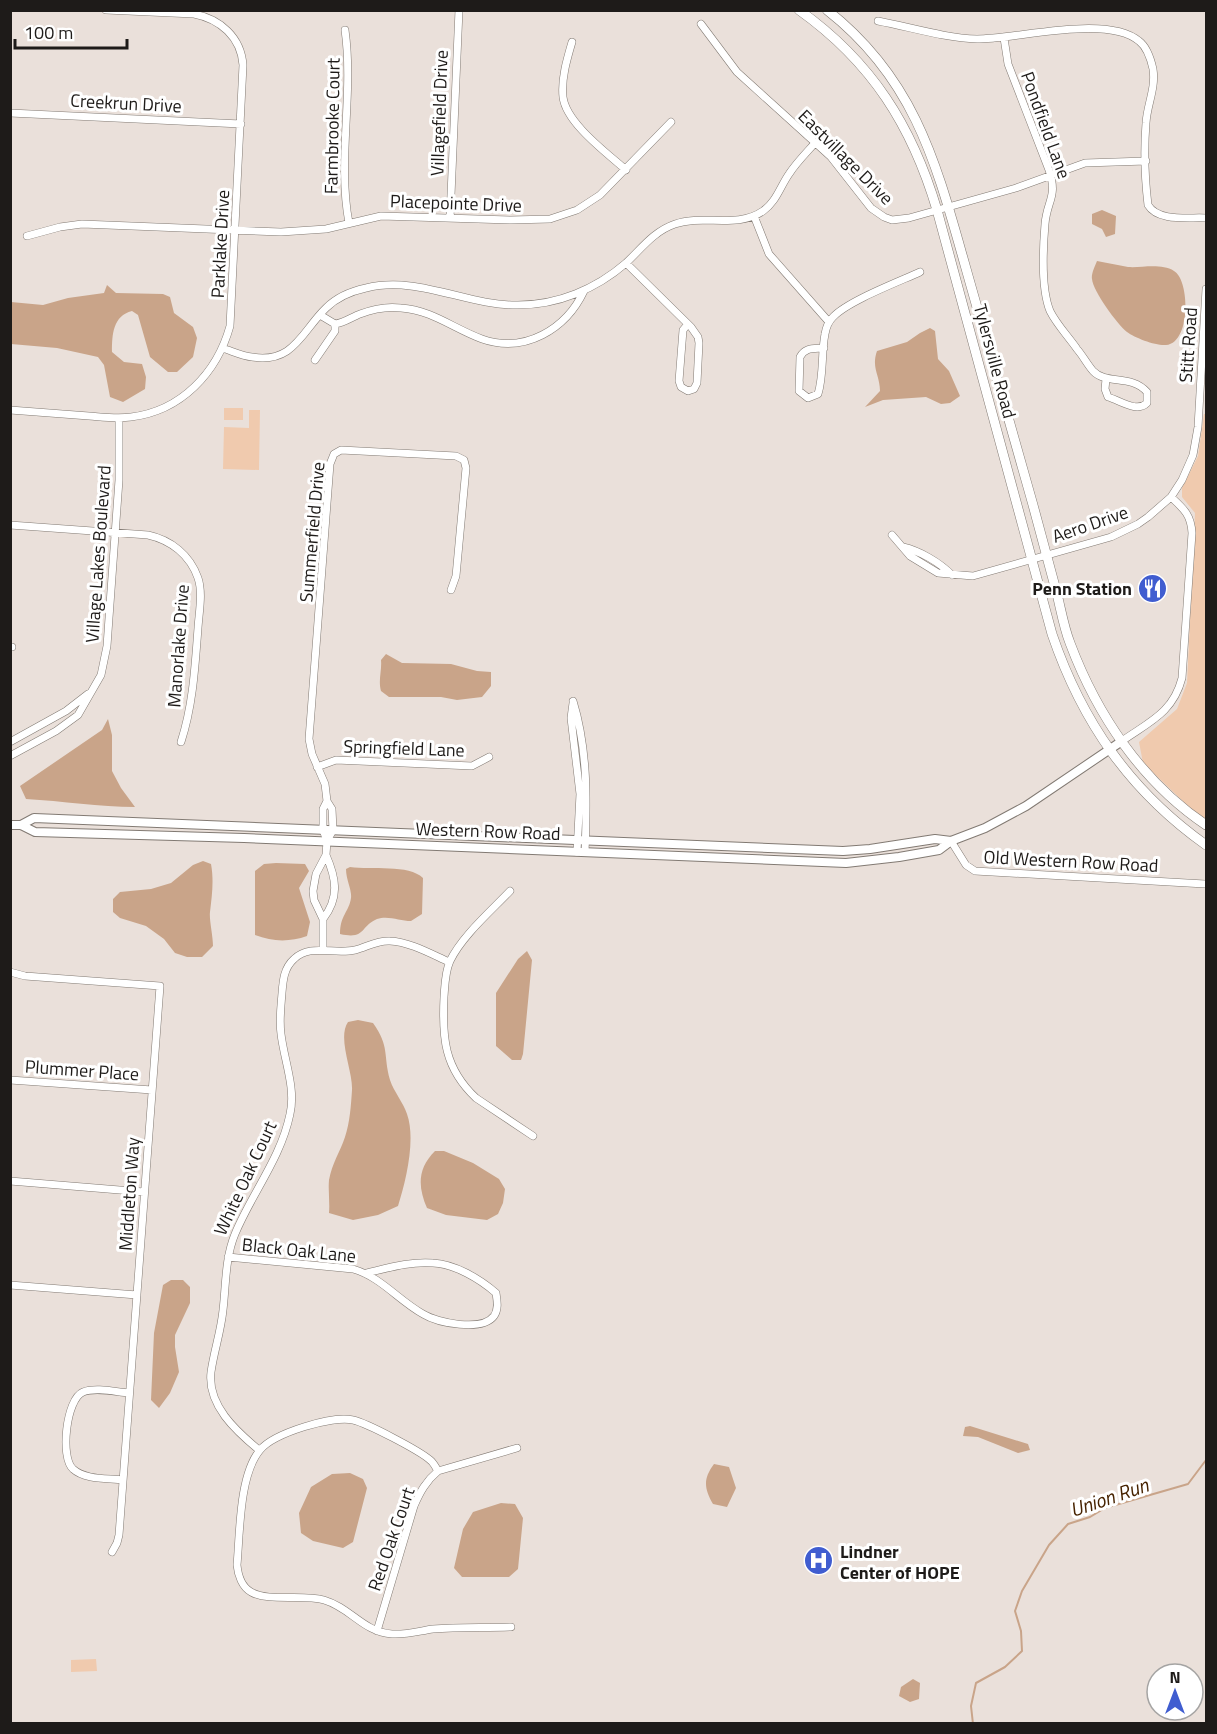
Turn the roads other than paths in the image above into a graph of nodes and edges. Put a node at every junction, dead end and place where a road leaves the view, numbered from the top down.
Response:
1 (106, 10) edge
2 (459, 10) edge
3 (799, 10) edge
4 (827, 10) edge
5 (878, 21) dead end
6 (701, 24) dead end
7 (345, 30) dead end
8 (1004, 38) junction
9 (572, 42) dead end
10 (10, 113) edge
11 (671, 122) dead end
12 (241, 124) junction
13 (815, 143) junction
14 (1146, 161) junction
15 (626, 170) junction
16 (1050, 175) junction
17 (949, 207) junction
18 (937, 210) junction
19 (754, 216) junction
20 (450, 218) junction
21 (1206, 218) edge
22 (350, 223) junction
23 (236, 230) junction
24 (27, 236) dead end
25 (626, 263) junction
26 (920, 272) dead end
27 (1206, 289) edge
28 (584, 291) junction
29 (320, 315) junction
30 (829, 322) junction
31 (335, 324) junction
32 (688, 324) junction
33 (222, 348) junction
34 (824, 348) junction
35 (315, 360) dead end
36 (1106, 379) junction
37 (1203, 404) edge
38 (10, 410) edge
39 (119, 418) junction
40 (1171, 497) junction
41 (10, 525) edge
42 (115, 533) junction
43 (892, 535) dead end
44 (1047, 554) junction
45 (1031, 559) junction
46 (451, 590) dead end
47 (93, 691) junction
48 (1122, 741) junction
49 (10, 742) edge
50 (181, 742) dead end
51 (1109, 750) junction
52 (10, 756) edge
53 (489, 757) dead end
54 (317, 767) junction
55 (327, 801) junction
56 (10, 825) edge
57 (21, 825) junction
58 (1206, 825) edge
59 (323, 830) junction
60 (333, 830) junction
61 (582, 840) junction
62 (327, 841) junction
63 (951, 841) junction
64 (1206, 845) edge
65 (581, 852) junction
66 (326, 855) junction
67 (1205, 884) edge
68 (510, 891) dead end
69 (323, 919) junction
70 (323, 950) junction
71 (449, 962) junction
72 (12, 974) edge
73 (10, 1080) edge
74 (152, 1090) junction
75 (533, 1136) dead end
76 (10, 1182) edge
77 (144, 1192) junction
78 (228, 1257) junction
79 (367, 1273) junction
80 (10, 1285) edge
81 (137, 1295) junction
82 (129, 1393) junction
83 (517, 1448) dead end
84 (259, 1450) junction
85 (438, 1472) junction
86 (123, 1480) junction
87 (112, 1552) dead end
88 (511, 1627) dead end
89 (377, 1631) junction

1 - 12 street, Parklake Drive
2 - 20 street, Villagefield Drive
3 - 18 main road, Tylersville Road
4 - 17 main road, Tylersville Road
5 - 8 street
6 - 13 street, Eastvillage Drive
7 - 22 street, Farmbrooke Court
8 - 14 street
8 - 16 street, Pondfield Lane
9 - 15 street
10 - 12 street, Creekrun Drive
11 - 15 street, Placepointe Drive
12 - 23 street, Parklake Drive
13 - 18 street, Eastvillage Drive
13 - 19 street
14 - 16 street, Eastvillage Drive
14 - 21 street
15 - 20 street, Placepointe Drive
16 - 17 street, Eastvillage Drive
16 - 36 street, Pondfield Lane
17 - 18 street, Eastvillage Drive
17 - 44 main road, Tylersville Road
18 - 45 main road, Tylersville Road
19 - 25 street
19 - 30 street
20 - 22 street, Placepointe Drive
22 - 23 street, Placepointe Drive
23 - 24 street, Placepointe Drive
23 - 33 street, Parklake Drive
25 - 28 street
25 - 32 street
26 - 30 street
27 - 37 street, Stitt Road
28 - 29 street
28 - 31 street
29 - 31 street
29 - 33 street
30 - 34 street
31 - 35 street
32 - 32 street
33 - 39 street, Parklake Drive
34 - 34 street
36 - 36 street, Pondfield Lane
37 - 40 street, Aero Drive
38 - 39 street, Parklake Drive
39 - 42 street, Village Lakes Boulevard
40 - 44 street, Aero Drive
40 - 48 street
41 - 42 street, Manorlake Drive
42 - 47 street, Village Lakes Boulevard
42 - 50 street, Manorlake Drive
43 - 45 street, Aero Drive
44 - 45 street, Aero Drive
44 - 48 main road, Tylersville Road
45 - 51 main road, Tylersville Road
46 - 54 street, Summerfield Drive
47 - 49 street
47 - 52 street, Village Lakes Boulevard
48 - 51 street, Western Row Road
48 - 58 main road
51 - 63 street, Western Row Road
51 - 64 main road
53 - 54 street, Springfield Lane
54 - 55 street, Summerfield Drive
55 - 59 street, Summerfield Drive
55 - 60 street, Summerfield Drive
56 - 57 street, Western Row Road
57 - 59 street, Western Row Road
57 - 62 street, Western Row Road
59 - 60 street, Western Row Road
59 - 62 street
60 - 61 street, Western Row Road
60 - 62 street
61 - 61 street
61 - 63 street, Western Row Road
61 - 65 street
62 - 65 street, Western Row Road
62 - 66 street
63 - 65 street, Western Row Road
63 - 67 street, Old Western Row Road
66 - 69 street
66 - 69 street
68 - 71 street
69 - 70 street
70 - 71 street, White Oak Court
70 - 78 street, White Oak Court
71 - 75 street
72 - 74 street, Middleton Way
73 - 74 street, Plummer Place
74 - 77 street, Middleton Way
76 - 77 street
77 - 81 street, Middleton Way
78 - 79 street, Black Oak Lane
78 - 84 street, White Oak Court
79 - 79 street, Black Oak Lane
80 - 81 street
81 - 82 street, Middleton Way
82 - 86 street, Middleton Way
82 - 86 street
83 - 85 street
84 - 85 street
84 - 89 street
85 - 89 street, Red Oak Court
86 - 87 street, Middleton Way
88 - 89 street

